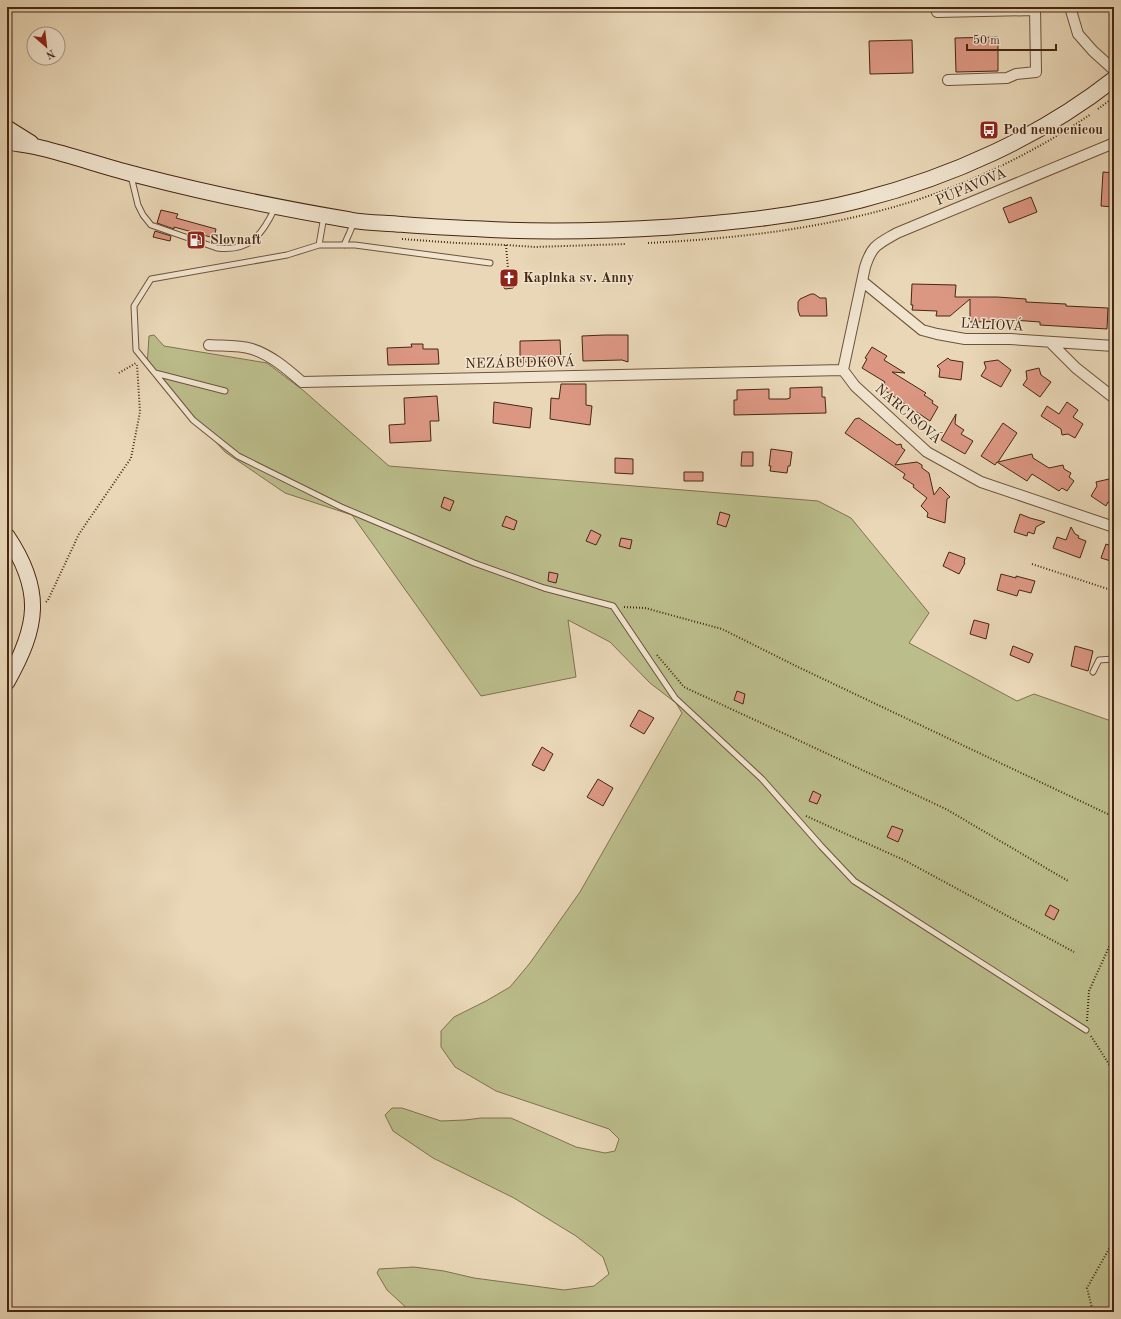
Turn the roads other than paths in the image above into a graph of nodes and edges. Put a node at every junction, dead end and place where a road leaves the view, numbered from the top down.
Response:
1 (1070, 7) edge
2 (1035, 9) edge
3 (937, 12) dead end
4 (1114, 70) edge
5 (1114, 79) edge
6 (948, 80) dead end
7 (7, 128) edge
8 (7, 142) edge
9 (1114, 143) edge
10 (39, 147) junction
11 (130, 173) junction
12 (276, 206) junction
13 (324, 216) junction
14 (354, 221) junction
15 (319, 245) junction
16 (344, 245) junction
17 (490, 263) dead end
18 (862, 281) junction
19 (1050, 342) junction
20 (209, 345) dead end
21 (1114, 346) edge
22 (843, 370) junction
23 (155, 373) junction
24 (225, 391) dead end
25 (1114, 398) edge
26 (1114, 527) edge
27 (7, 536) edge
28 (1114, 658) edge
29 (1093, 672) dead end
30 (7, 682) edge
31 (1086, 1030) road end

1 - 4 street
2 - 3 street
2 - 6 street
5 - 14 main road
7 - 10 main road
8 - 10 main road
9 - 18 street, PÚPAVOVÁ
10 - 11 main road
11 - 12 main road
11 - 12 lane
12 - 13 main road
13 - 14 main road
13 - 15 lane
14 - 16 lane
15 - 16 lane
15 - 23 lane
16 - 17 lane
18 - 19 street, ĽALIOVÁ
18 - 22 street
19 - 21 street, ĽALIOVÁ
19 - 25 street
20 - 22 street, NEZÁBUDKOVÁ
22 - 26 street, NARCISOVÁ
23 - 24 lane
23 - 31 lane
27 - 30 main road
28 - 29 lane

